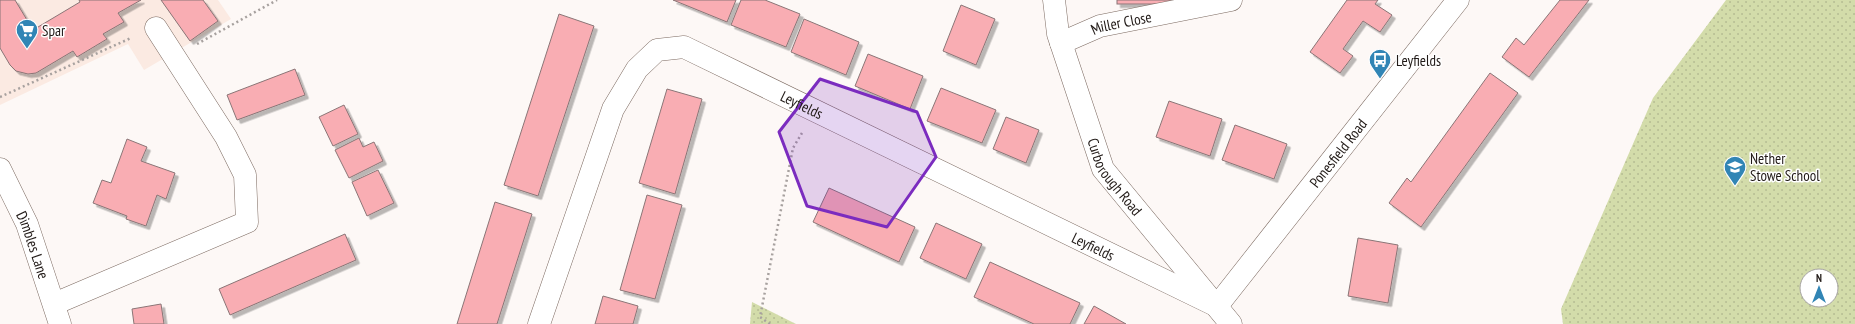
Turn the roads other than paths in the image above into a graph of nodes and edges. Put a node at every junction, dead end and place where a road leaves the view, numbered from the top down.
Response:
1 (1054, 0) edge
2 (1231, 0) edge
3 (1458, 0) edge
4 (156, 28) road end
5 (1061, 43) junction
6 (0, 169) edge
7 (1217, 306) junction
8 (57, 314) edge
9 (539, 324) edge
10 (1231, 324) edge

1 - 5 street, Curborough Road
2 - 5 street, Miller Close
3 - 7 street, Ponesfield Road
4 - 8 street
5 - 7 street, Curborough Road
6 - 8 street, Dimbles Lane
7 - 9 street, Leyfields
7 - 10 street, Curborough Road

